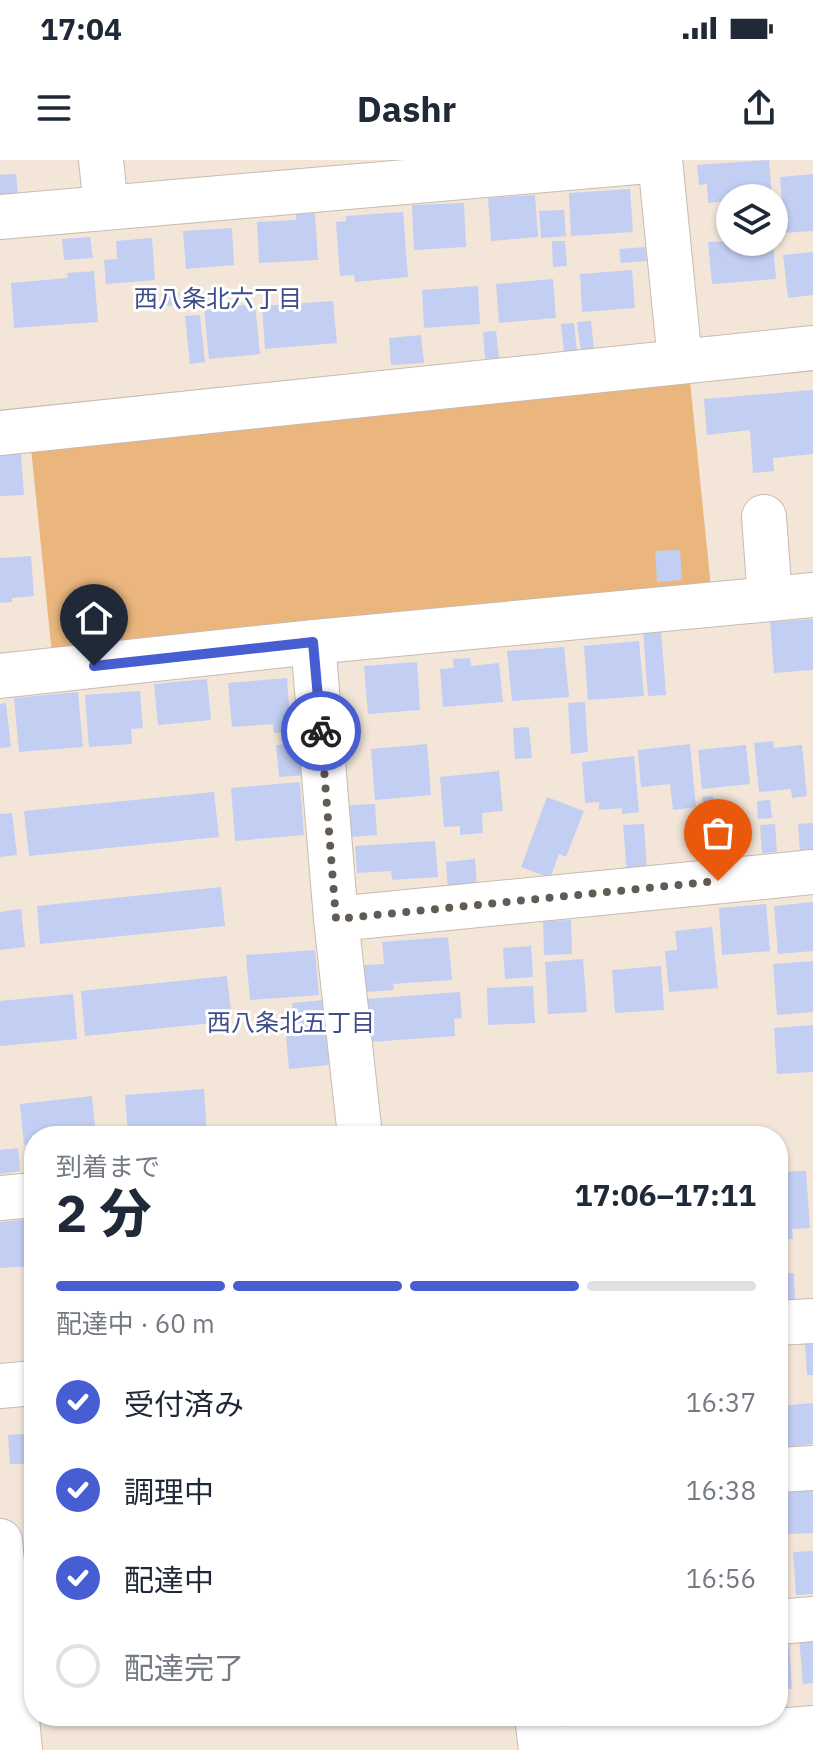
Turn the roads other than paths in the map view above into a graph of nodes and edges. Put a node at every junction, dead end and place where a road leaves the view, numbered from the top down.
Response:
1 (101, 160) edge
2 (660, 160) edge
3 (106, 207) junction
4 (0, 217) edge
5 (813, 348) edge
6 (680, 361) junction
7 (0, 433) edge
8 (764, 517) dead end
9 (813, 595) edge
10 (770, 599) junction
11 (313, 642) junction
12 (0, 676) edge
13 (813, 872) edge
14 (336, 919) junction
15 (359, 1126) edge
16 (24, 1196) edge
17 (0, 1198) edge
18 (813, 1321) edge
19 (788, 1322) edge
20 (24, 1384) edge
21 (0, 1386) edge
22 (813, 1468) edge
23 (788, 1469) edge
24 (0, 1541) edge
25 (813, 1619) edge
26 (788, 1621) edge
27 (538, 1726) edge
28 (813, 1728) edge
29 (20, 1750) edge
30 (541, 1750) edge

1 - 3 street
2 - 3 street
2 - 6 street
3 - 4 street
5 - 6 street
6 - 7 street
8 - 10 street
9 - 10 street
10 - 11 street
11 - 12 street
11 - 14 street
13 - 14 street
14 - 15 street
16 - 17 street
18 - 19 street
20 - 21 street
22 - 23 street
24 - 29 street
25 - 26 street
27 - 30 street
28 - 30 street

